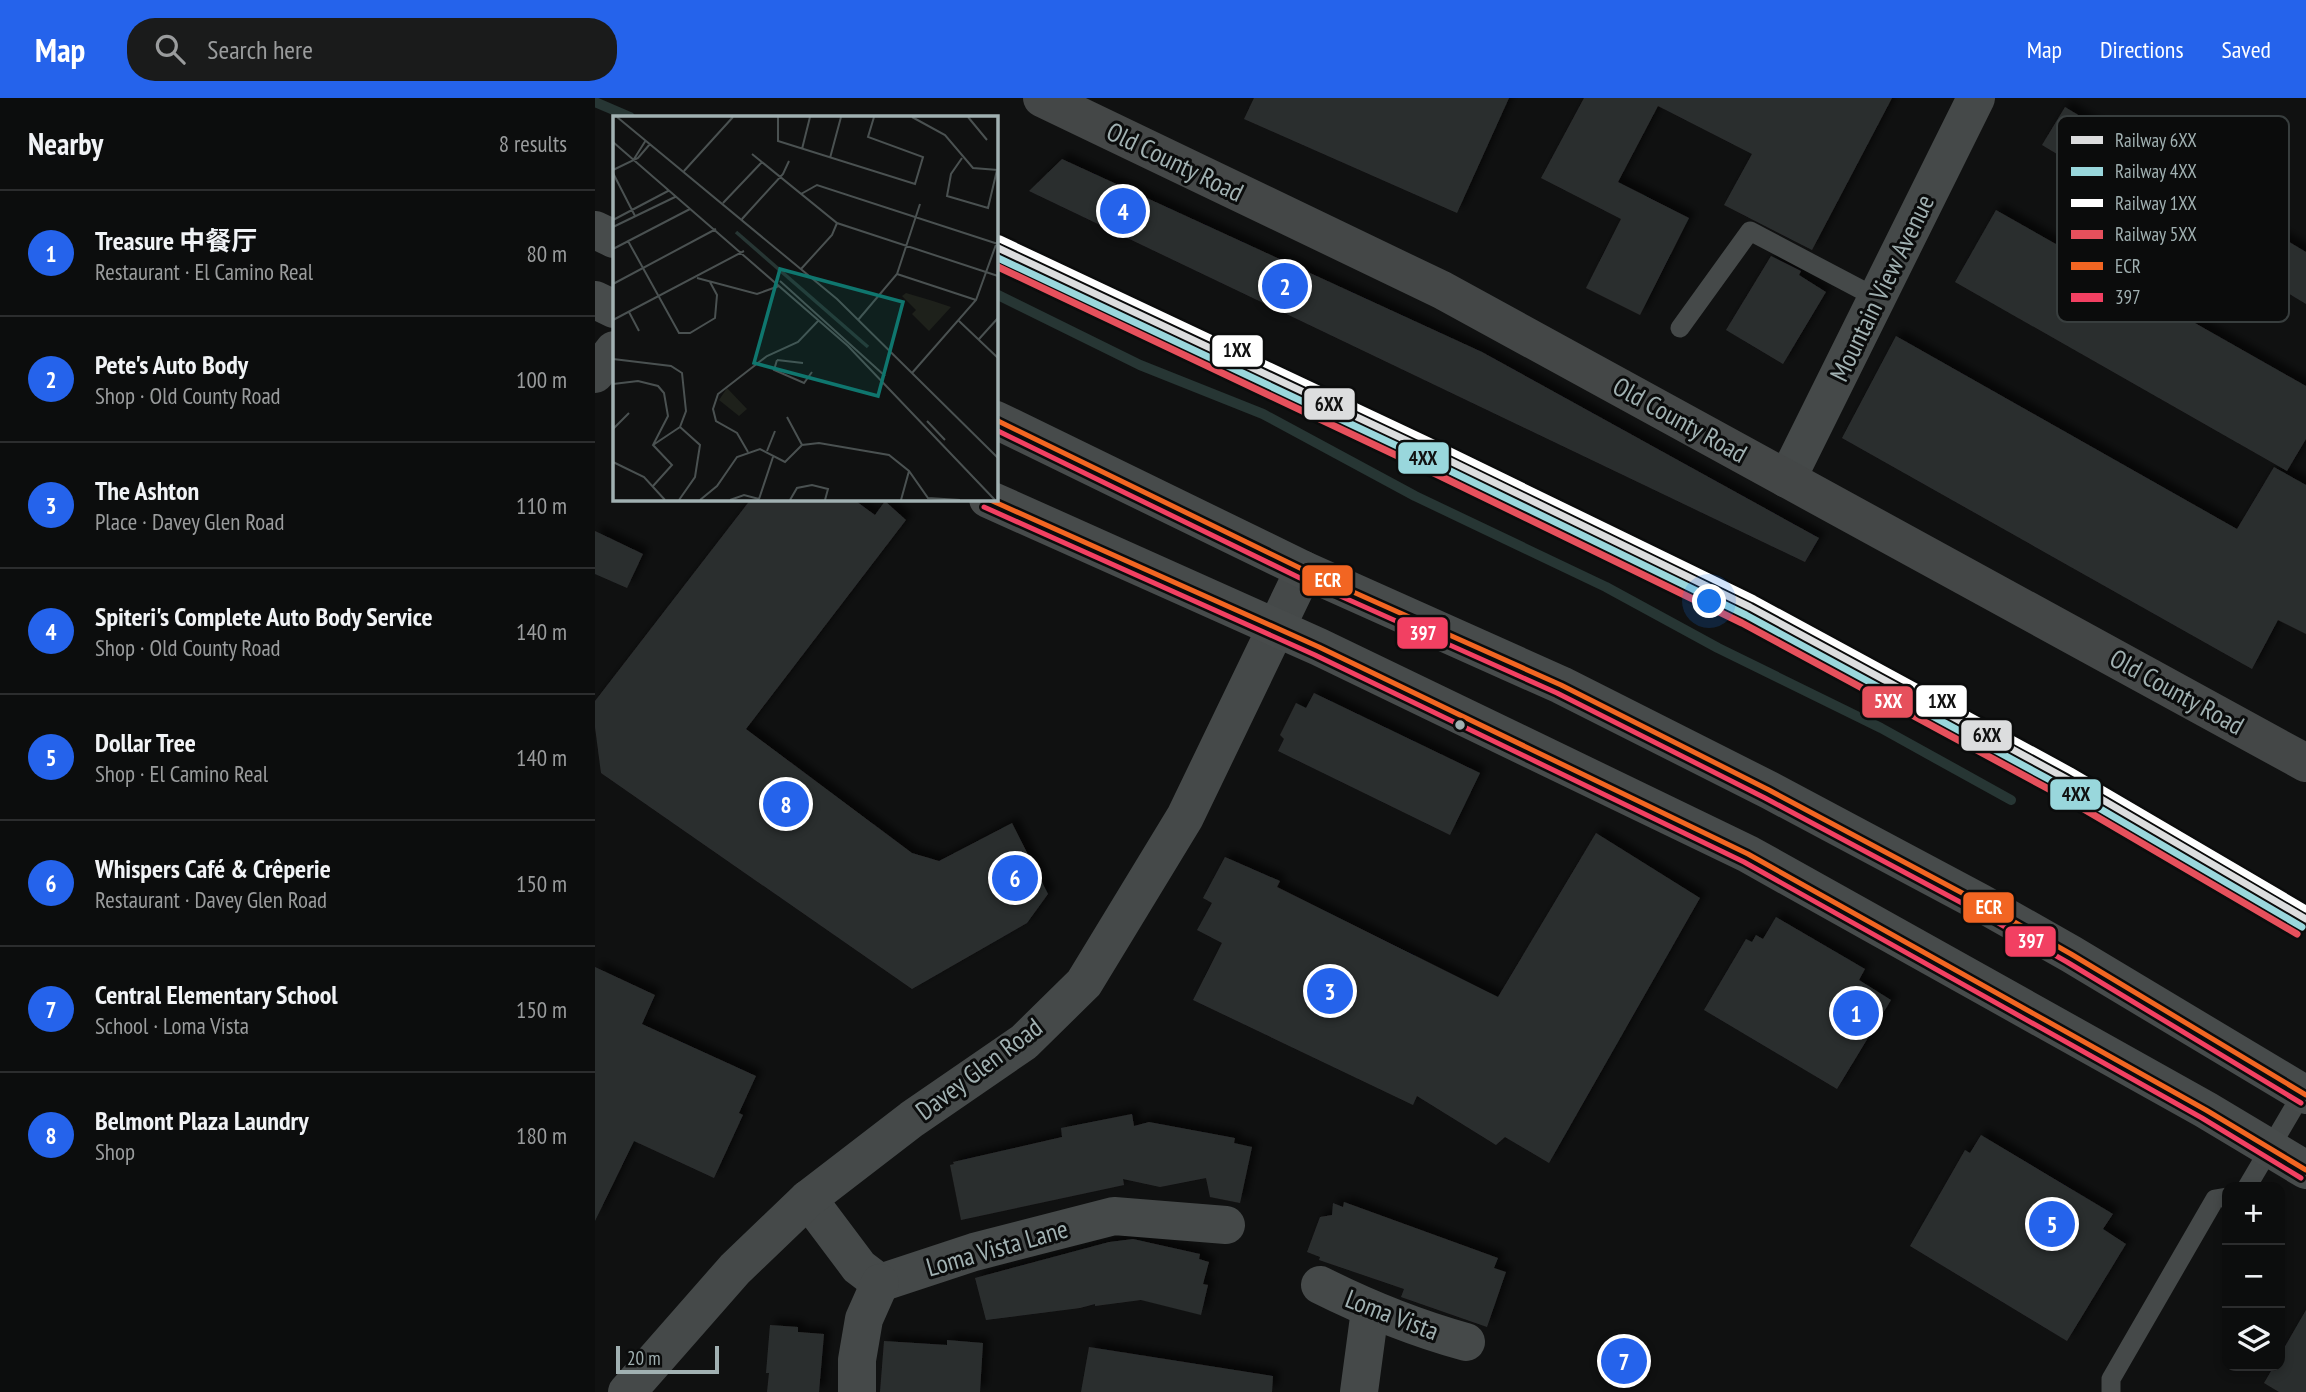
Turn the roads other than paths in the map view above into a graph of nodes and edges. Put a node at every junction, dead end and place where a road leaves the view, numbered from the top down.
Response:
1 (1042, 98) edge
2 (1976, 98) edge
3 (595, 230) edge
4 (613, 239) edge
5 (1877, 298) junction
6 (595, 300) edge
7 (613, 309) edge
8 (1680, 328) dead end
9 (613, 351) edge
10 (595, 374) edge
11 (997, 420) edge
12 (1787, 479) junction
13 (990, 500) edge
14 (1304, 570) junction
15 (1275, 629) junction
16 (2306, 764) edge
17 (2304, 1094) edge
18 (2269, 1148) junction
19 (2306, 1170) edge
20 (2250, 1182) edge
21 (2222, 1198) edge
22 (807, 1199) junction
23 (1226, 1225) dead end
24 (880, 1283) junction
25 (1320, 1285) dead end
26 (1370, 1310) junction
27 (1466, 1342) dead end
28 (627, 1392) edge
29 (857, 1392) edge
30 (1359, 1392) edge
31 (2112, 1392) edge

1 - 12 street, Old County Road
2 - 5 street, Mountain View Avenue
3 - 4 main road
5 - 8 lane
5 - 12 street, Mountain View Avenue
6 - 7 main road
9 - 10 street
11 - 14 main road
12 - 16 street, Old County Road
13 - 15 main road
14 - 15 street, Davey Glen Road
14 - 17 main road
15 - 18 main road
15 - 22 street, Davey Glen Road
17 - 18 lane
18 - 19 main road
18 - 20 lane
21 - 31 lane
22 - 24 street
22 - 28 street, Davey Glen Road
23 - 24 street, Loma Vista Lane
24 - 29 street
25 - 26 street, Loma Vista
26 - 27 street, Loma Vista
26 - 30 street

